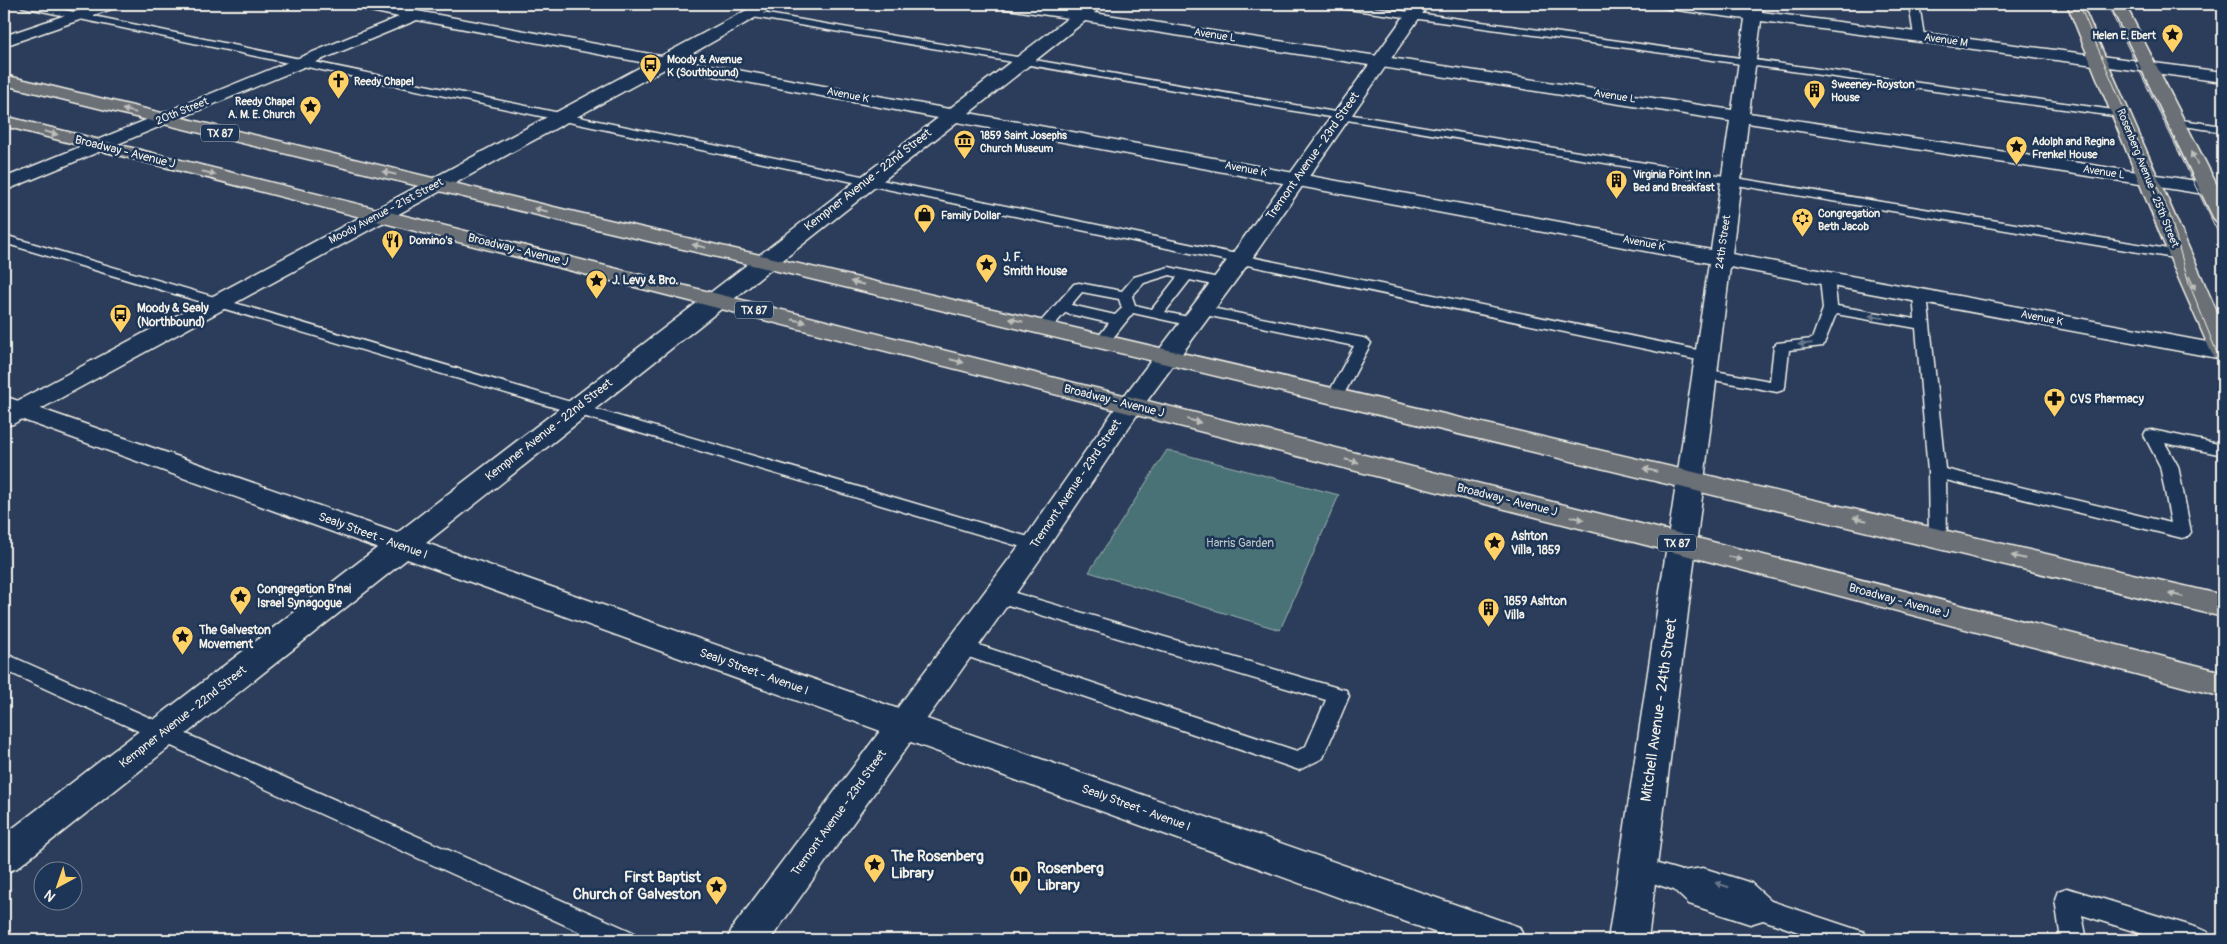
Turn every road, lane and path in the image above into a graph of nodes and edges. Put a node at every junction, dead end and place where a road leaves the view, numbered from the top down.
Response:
1 (23, 4) edge
2 (112, 4) edge
3 (356, 4) edge
4 (769, 4) edge
5 (1007, 4) edge
6 (1333, 4) edge
7 (1669, 4) edge
8 (1914, 4) edge
9 (2074, 4) edge
10 (2117, 4) edge
11 (1754, 9) edge
12 (1088, 10) edge
13 (1417, 10) edge
14 (750, 14) junction
15 (78, 15) junction
16 (416, 15) junction
17 (1919, 36) junction
18 (4, 40) edge
19 (1380, 60) junction
20 (2099, 60) junction
21 (666, 61) junction
22 (1021, 61) junction
23 (301, 62) junction
24 (1747, 62) junction
25 (2149, 67) junction
26 (2223, 76) edge
27 (4, 80) edge
28 (2122, 114) junction
29 (952, 115) junction
30 (560, 116) junction
31 (1341, 116) junction
32 (1740, 116) junction
33 (163, 119) junction
34 (4, 121) edge
35 (2175, 122) junction
36 (2223, 129) edge
37 (100, 145) junction
38 (1297, 179) junction
39 (2149, 179) junction
40 (1731, 180) junction
41 (867, 181) junction
42 (436, 184) junction
43 (4, 185) edge
44 (2216, 190) edge
45 (378, 215) junction
46 (2223, 217) edge
47 (4, 239) edge
48 (2180, 255) junction
49 (1720, 258) junction
50 (1240, 259) junction
51 (765, 261) junction
52 (1186, 275) junction
53 (1827, 278) junction
54 (1222, 282) junction
55 (1920, 295) junction
56 (716, 300) junction
57 (216, 303) junction
58 (1060, 307) junction
59 (1125, 308) junction
60 (1830, 309) junction
61 (1156, 314) junction
62 (1196, 316) junction
63 (1923, 325) junction
64 (1044, 327) junction
65 (1103, 341) junction
66 (2223, 352) edge
67 (1165, 356) junction
68 (1706, 366) junction
69 (1335, 396) junction
70 (1130, 405) junction
71 (576, 409) junction
72 (9, 410) edge
73 (2223, 450) edge
74 (1937, 472) junction
75 (1690, 479) junction
76 (1938, 538) junction
77 (1681, 544) junction
78 (1035, 545) junction
79 (401, 546) junction
80 (998, 595) junction
81 (2223, 606) edge
82 (961, 647) junction
83 (4, 661) edge
84 (2223, 685) edge
85 (903, 725) junction
86 (163, 732) junction
87 (4, 857) edge
88 (1637, 868) junction
89 (624, 940) edge
90 (747, 940) edge
91 (1505, 940) edge
92 (1628, 940) edge
93 (1855, 940) edge
94 (2074, 940) edge
95 (2198, 940) edge

1 - 15 lane
2 - 15 street
3 - 16 street, Avenue K
4 - 14 street, Moody Avenue - 21st Street
5 - 12 street, Avenue L
6 - 13 lane
7 - 11 street, Avenue M
8 - 17 lane
9 - 20 main road, Rosenberg Avenue - 25th Street
10 - 25 main road
11 - 17 street, Avenue M
11 - 24 street, 24th Street
12 - 19 street, Avenue L
12 - 22 street, Kempner Avenue - 22nd Street
13 - 19 street, Tremont Avenue - 23rd Street
13 - 24 lane
14 - 21 street, Moody Avenue - 21st Street
14 - 22 lane
15 - 18 street
15 - 23 lane
16 - 21 street, Avenue K
16 - 23 street, 20th Street
17 - 20 street, Avenue M
19 - 31 street, Tremont Avenue - 23rd Street
19 - 32 street, Avenue L
20 - 25 street, Avenue M
20 - 28 main road, Rosenberg Avenue - 25th Street
21 - 29 street, Avenue K
21 - 30 street, Moody Avenue - 21st Street
22 - 29 street, Kempner Avenue - 22nd Street
22 - 31 lane
23 - 30 lane
23 - 33 street, 20th Street
24 - 28 lane
24 - 32 street, 24th Street
25 - 26 street, Avenue M
25 - 35 main road
33 -> 27 main road, TX 87
28 - 39 main road, Rosenberg Avenue - 25th Street
29 - 38 street, Avenue K
29 - 41 street, Kempner Avenue - 22nd Street
30 - 41 lane
30 - 42 street, Moody Avenue - 21st Street
31 - 38 street, Tremont Avenue - 23rd Street
31 - 40 lane
32 - 39 street, Avenue L
32 - 40 street, 24th Street
33 - 37 street, 20th Street
42 -> 33 main road, TX 87
34 -> 37 main road, Broadway - Avenue J / TX 87
35 - 36 lane
44 -> 35 main road
37 - 43 street, 20th Street
37 -> 45 main road, Broadway - Avenue J / TX 87
38 - 49 street, Avenue K
38 - 50 street, Tremont Avenue - 23rd Street
39 - 44 street, Avenue L
39 - 48 main road, Rosenberg Avenue - 25th Street
40 - 48 lane
40 - 49 street, 24th Street
41 - 50 lane
41 - 51 street, Kempner Avenue - 22nd Street
42 - 45 street, Moody Avenue - 21st Street
51 -> 42 main road, TX 87
44 - 46 main road
45 - 56 main road, Broadway - Avenue J / TX 87
45 - 57 street, Moody Avenue - 21st Street
47 - 57 lane
48 -> 66 main road, Rosenberg Avenue - 25th Street
49 - 53 street, Avenue K
49 - 68 street, 24th Street
50 - 54 street, Tremont Avenue - 23rd Street
50 - 68 lane
51 - 56 street, Kempner Avenue - 22nd Street
64 -> 51 main road, TX 87
52 - 54 lane
52 - 59 lane
52 - 61 lane
53 - 55 street, Avenue K
53 - 60 lane
54 - 62 street, Tremont Avenue - 23rd Street
55 - 63 lane
55 - 66 street, Avenue K
56 -> 70 main road, Broadway - Avenue J / TX 87
56 - 71 street, Kempner Avenue - 22nd Street
57 - 71 lane
57 - 72 street, Moody Avenue - 21st Street
58 - 59 lane
58 - 59 lane
58 - 64 lane
59 - 61 lane
59 - 65 lane
63 -> 60 lane
60 -> 68 lane
61 - 62 lane
62 - 67 street, Tremont Avenue - 23rd Street
62 - 69 lane
63 - 74 lane
64 - 65 main road, TX 87
65 - 67 main road, TX 87
67 - 69 main road, TX 87
67 - 70 street, Tremont Avenue - 23rd Street
68 - 75 street, 24th Street
75 -> 69 main road, TX 87
70 -> 77 main road, Broadway - Avenue J / TX 87
70 - 78 street, Tremont Avenue - 23rd Street
71 - 78 lane
71 - 79 street, Kempner Avenue - 22nd Street
72 - 79 street, Sealy Street - Avenue I
73 - 74 lane
74 - 76 lane
76 -> 75 main road, TX 87
75 - 77 street, Mitchell Avenue - 24th Street
81 -> 76 main road, TX 87
77 -> 84 main road, Broadway - Avenue J / TX 87
77 - 88 street, Mitchell Avenue - 24th Street
78 - 80 street, Tremont Avenue - 23rd Street
79 - 85 street, Sealy Street - Avenue I
79 - 86 street, Kempner Avenue - 22nd Street
80 - 82 street, Tremont Avenue - 23rd Street
80 - 82 lane
82 - 85 street, Tremont Avenue - 23rd Street
83 - 86 lane
85 - 90 street, Tremont Avenue - 23rd Street
85 - 91 street, Sealy Street - Avenue I
86 - 87 street, Kempner Avenue - 22nd Street
86 - 89 lane
88 - 92 street, Mitchell Avenue - 24th Street
88 - 93 lane
94 - 95 lane

